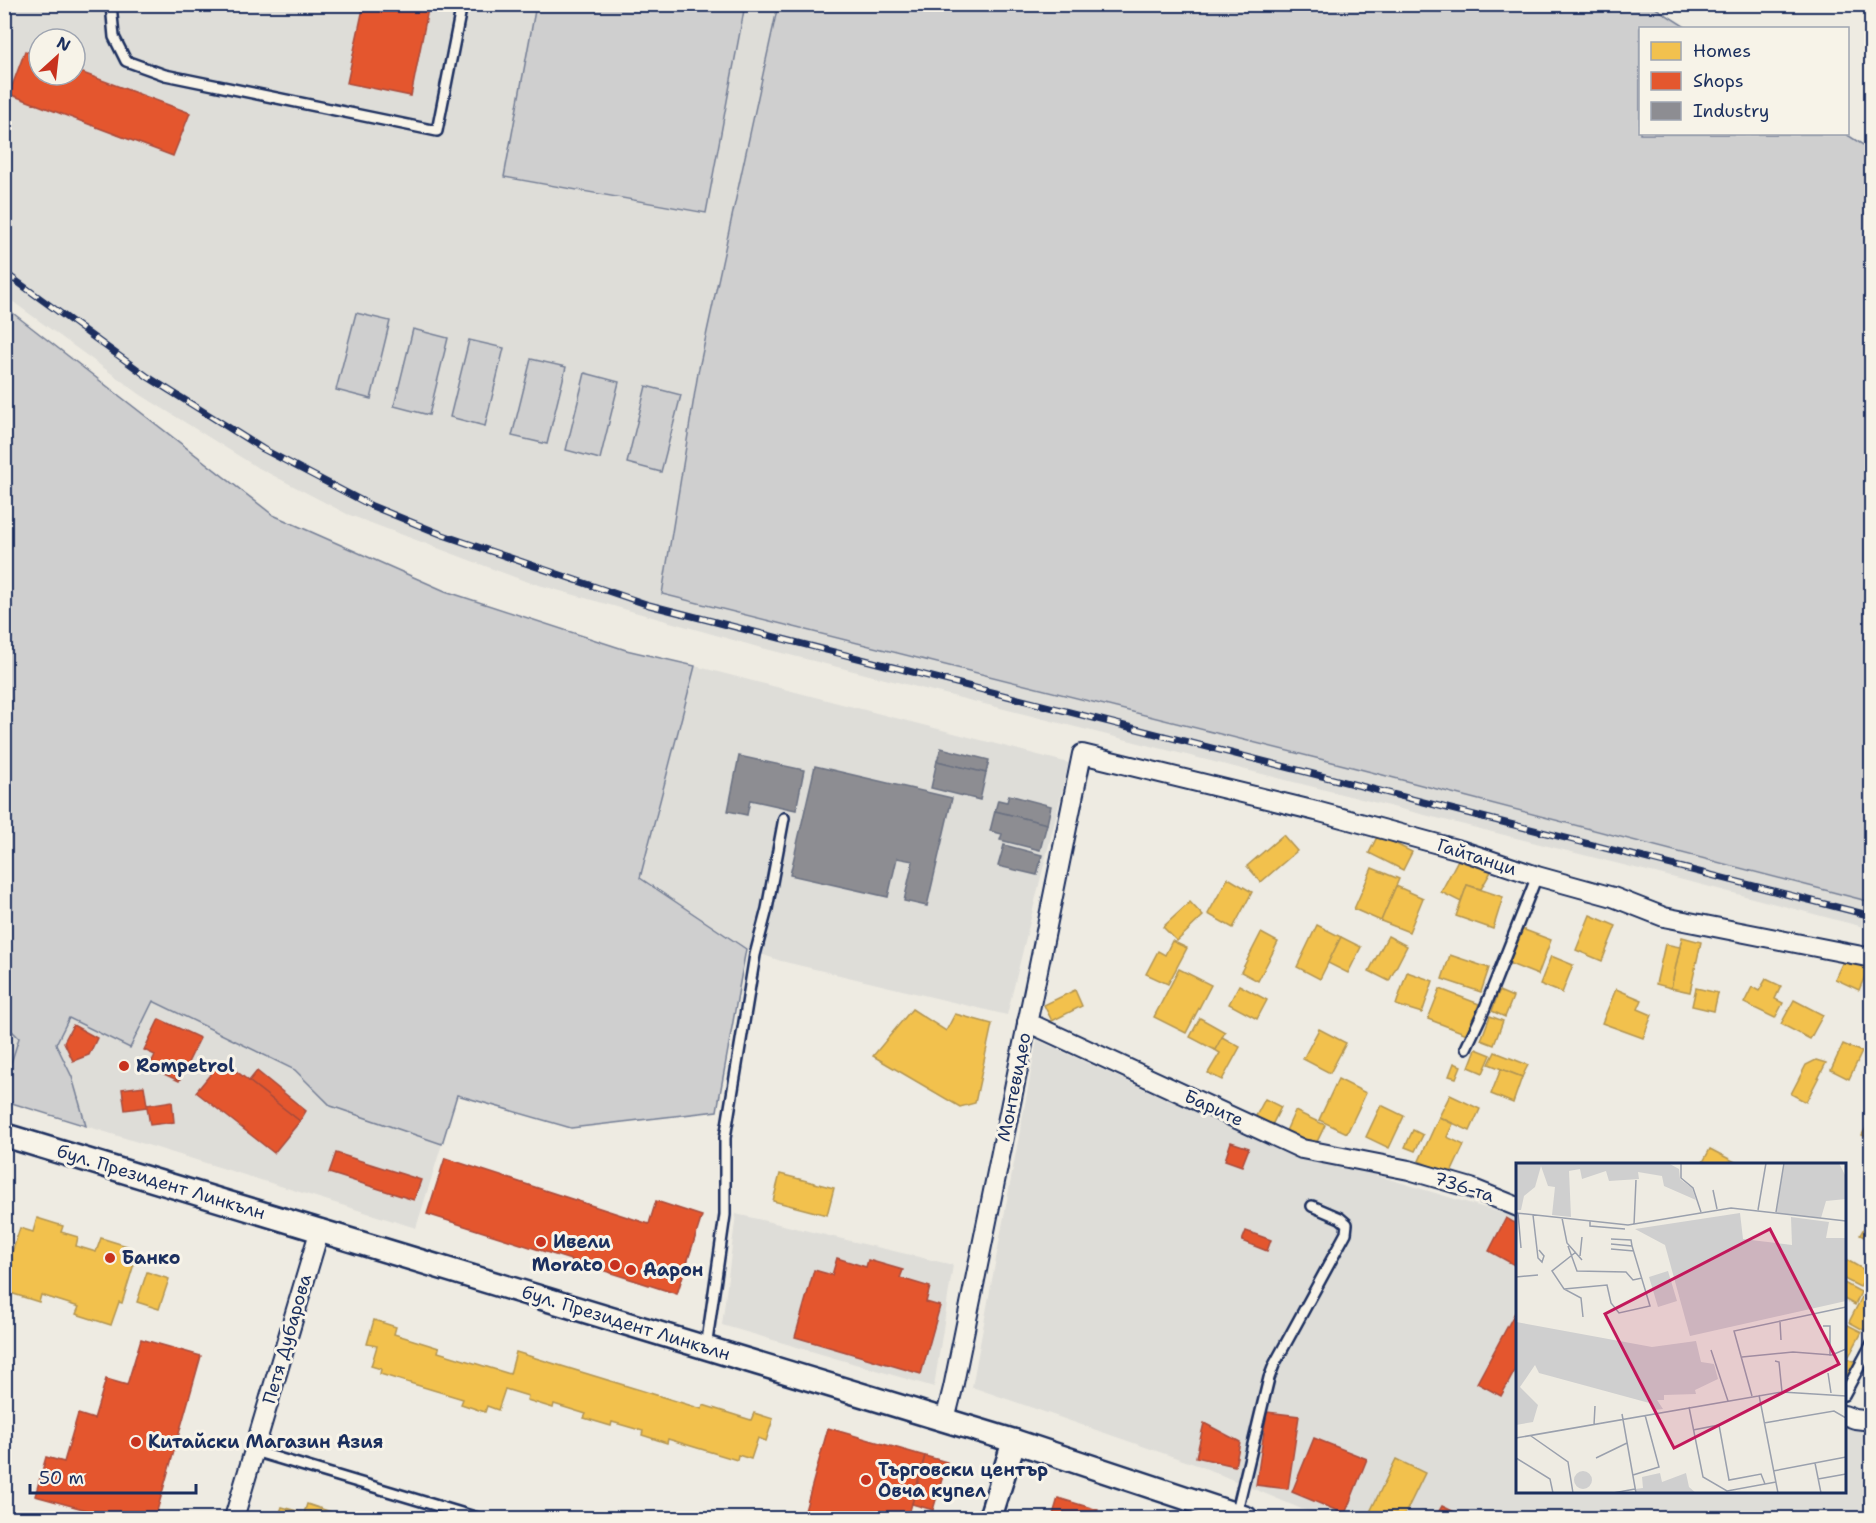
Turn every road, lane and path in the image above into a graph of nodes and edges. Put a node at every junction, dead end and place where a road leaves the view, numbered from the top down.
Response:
1 (111, 4) edge
2 (462, 4) edge
3 (1082, 754) joint
4 (784, 818) dead end
5 (1537, 876) junction
6 (1872, 958) edge
7 (1027, 1022) junction
8 (1466, 1048) dead end
9 (4, 1135) edge
10 (1409, 1170) joint
11 (1312, 1206) dead end
12 (1516, 1206) edge
13 (320, 1229) junction
14 (1872, 1342) edge
15 (706, 1348) junction
16 (1846, 1393) edge
17 (1846, 1415) edge
18 (945, 1420) junction
19 (1872, 1421) edge
20 (1014, 1441) junction
21 (254, 1451) junction
22 (1241, 1517) edge
23 (234, 1518) edge
24 (478, 1518) edge
25 (990, 1518) edge

1 - 2 lane
3 - 5 street, Гайтанци
3 - 7 street, Монтевидео
4 - 15 lane
5 - 6 street, Гайтанци
5 - 8 lane
7 - 10 street, Барите
7 - 18 street, Монтевидео
9 - 13 street, бул. Президент Линкълн
10 - 12 street, 736-та
11 - 22 lane
13 - 15 street, бул. Президент Линкълн
13 - 21 street, Петя Дубарова
14 - 16 lane
15 - 18 street, бул. Президент Линкълн
17 - 19 street
18 - 20 street, бул. Президент Линкълн
20 - 22 street, бул. Президент Линкълн
20 - 25 street
21 - 23 street, Петя Дубарова
21 - 24 lane

